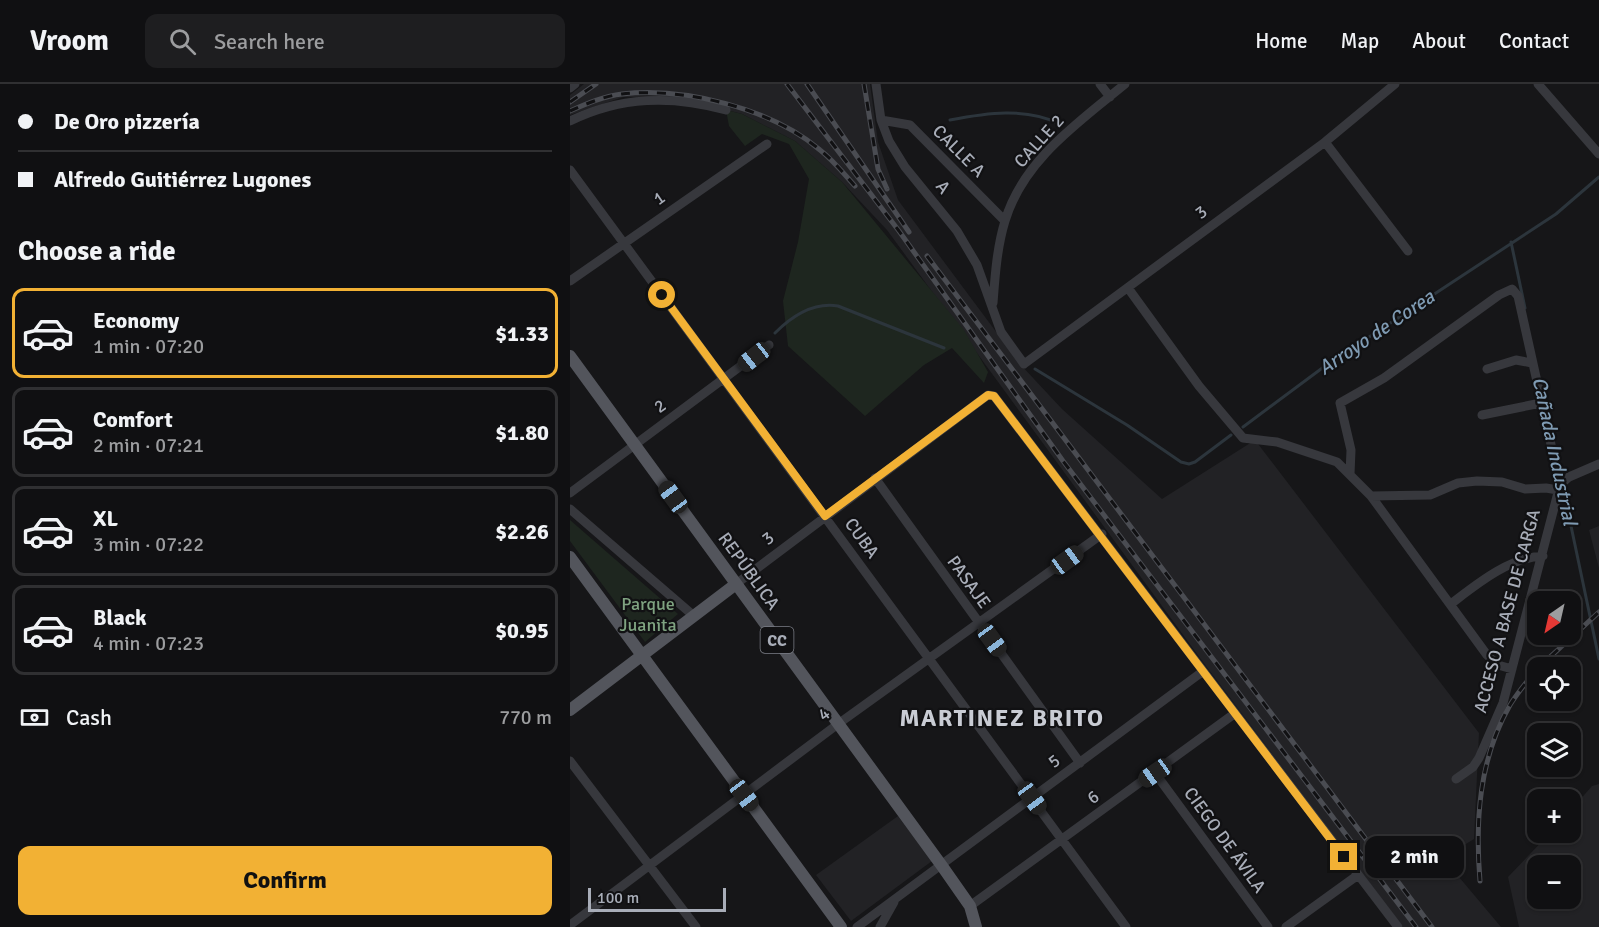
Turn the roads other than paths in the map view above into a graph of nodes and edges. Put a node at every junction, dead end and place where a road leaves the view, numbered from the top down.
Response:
1 (575, 84) edge
2 (876, 84) edge
3 (1100, 84) edge
4 (1125, 84) edge
5 (1395, 84) edge
6 (1538, 84) edge
7 (570, 88) edge
8 (1110, 97) junction
9 (726, 110) dead end
10 (881, 120) junction
11 (570, 122) edge
12 (1325, 142) junction
13 (767, 144) dead end
14 (1599, 154) edge
15 (570, 170) edge
16 (1005, 221) junction
17 (624, 243) junction
18 (1408, 251) dead end
19 (570, 281) edge
20 (1128, 288) junction
21 (993, 308) junction
22 (769, 345) dead end
23 (570, 356) edge
24 (1532, 363) junction
25 (1024, 364) joint
26 (1487, 369) dead end
27 (725, 380) junction
28 (1541, 403) junction
29 (1482, 415) dead end
30 (634, 445) junction
31 (1599, 464) edge
32 (1350, 474) junction
33 (875, 478) junction
34 (1559, 487) junction
35 (570, 493) edge
36 (1371, 496) junction
37 (570, 509) edge
38 (825, 516) junction
39 (1102, 534) junction
40 (1543, 556) junction
41 (570, 557) edge
42 (736, 585) junction
43 (1452, 603) junction
44 (694, 616) junction
45 (979, 623) junction
46 (643, 654) junction
47 (929, 658) junction
48 (1512, 669) junction
49 (1202, 672) junction
50 (570, 710) edge
51 (1234, 714) junction
52 (838, 724) junction
53 (570, 761) edge
54 (1080, 762) junction
55 (1155, 773) junction
56 (1456, 779) dead end
57 (744, 795) junction
58 (1032, 798) junction
59 (1062, 839) junction
60 (650, 865) junction
61 (942, 866) junction
62 (1358, 875) junction
63 (897, 898) junction
64 (970, 906) junction
65 (570, 925) edge
66 (696, 927) edge
67 (841, 927) edge
68 (857, 927) edge
69 (880, 927) edge
70 (976, 927) edge
71 (1126, 927) edge
72 (1268, 927) edge
73 (1286, 927) edge
74 (1398, 927) edge

1 - 7 street
2 - 10 street, A
3 - 8 street
4 - 8 street, CALLE 2
5 - 12 street, 3
6 - 14 street
8 - 16 street, CALLE 2
9 - 11 street
10 - 16 street, CALLE A
10 - 21 street, A
12 - 18 street
12 - 20 street, 3
13 - 17 street, 1
15 - 17 street, CUBA
16 - 21 street, CALLE 2
17 - 19 street, 1
17 - 27 street, CUBA
20 - 25 street, 3
20 - 32 street
21 - 25 street, A
22 - 27 street, 2
23 - 30 main road, REPÚBLICA / CC
24 - 26 street
24 - 28 street
24 - 32 street
27 - 30 street, 2
27 - 38 street, CUBA
28 - 29 street
28 - 34 street
30 - 35 street, 2
30 - 42 main road, REPÚBLICA / CC
31 - 34 street
32 - 36 street
33 - 38 street, 3
33 - 39 street, 3
33 - 45 street, PASAJE
34 - 36 street
34 - 40 street, ACCESO A BASE DE CARGA
36 - 43 street
37 - 44 street
38 - 42 street, 3
38 - 47 street, CUBA
39 - 45 street, 4
39 - 49 street
40 - 43 street
40 - 48 street, ACCESO A BASE DE CARGA
41 - 46 main road
42 - 44 main road, 3
42 - 52 main road, REPÚBLICA / CC
43 - 48 street
44 - 46 main road, 3
45 - 47 street, 4
45 - 54 street, PASAJE
46 - 50 main road, 3
46 - 57 main road
47 - 52 street, 4
47 - 58 street, CUBA
48 - 56 street, ACCESO A BASE DE CARGA
49 - 51 street
49 - 54 street, 5
51 - 55 street, 6
51 - 62 street
52 - 57 street, 4
52 - 61 main road, REPÚBLICA / CC
53 - 60 street
54 - 58 street, 5
55 - 59 street, 6
55 - 72 street, CIEGO DE ÁVILA
57 - 60 street, 4
57 - 67 main road
58 - 59 street, CUBA
58 - 61 street, 5
59 - 64 street, 6
59 - 71 street, CUBA
60 - 65 street, 4
60 - 66 street
61 - 63 street, 5
61 - 64 main road, REPÚBLICA / CC
62 - 73 street
62 - 74 street
63 - 68 street, 5
63 - 69 street, 5
64 - 70 main road, REPÚBLICA / CC

